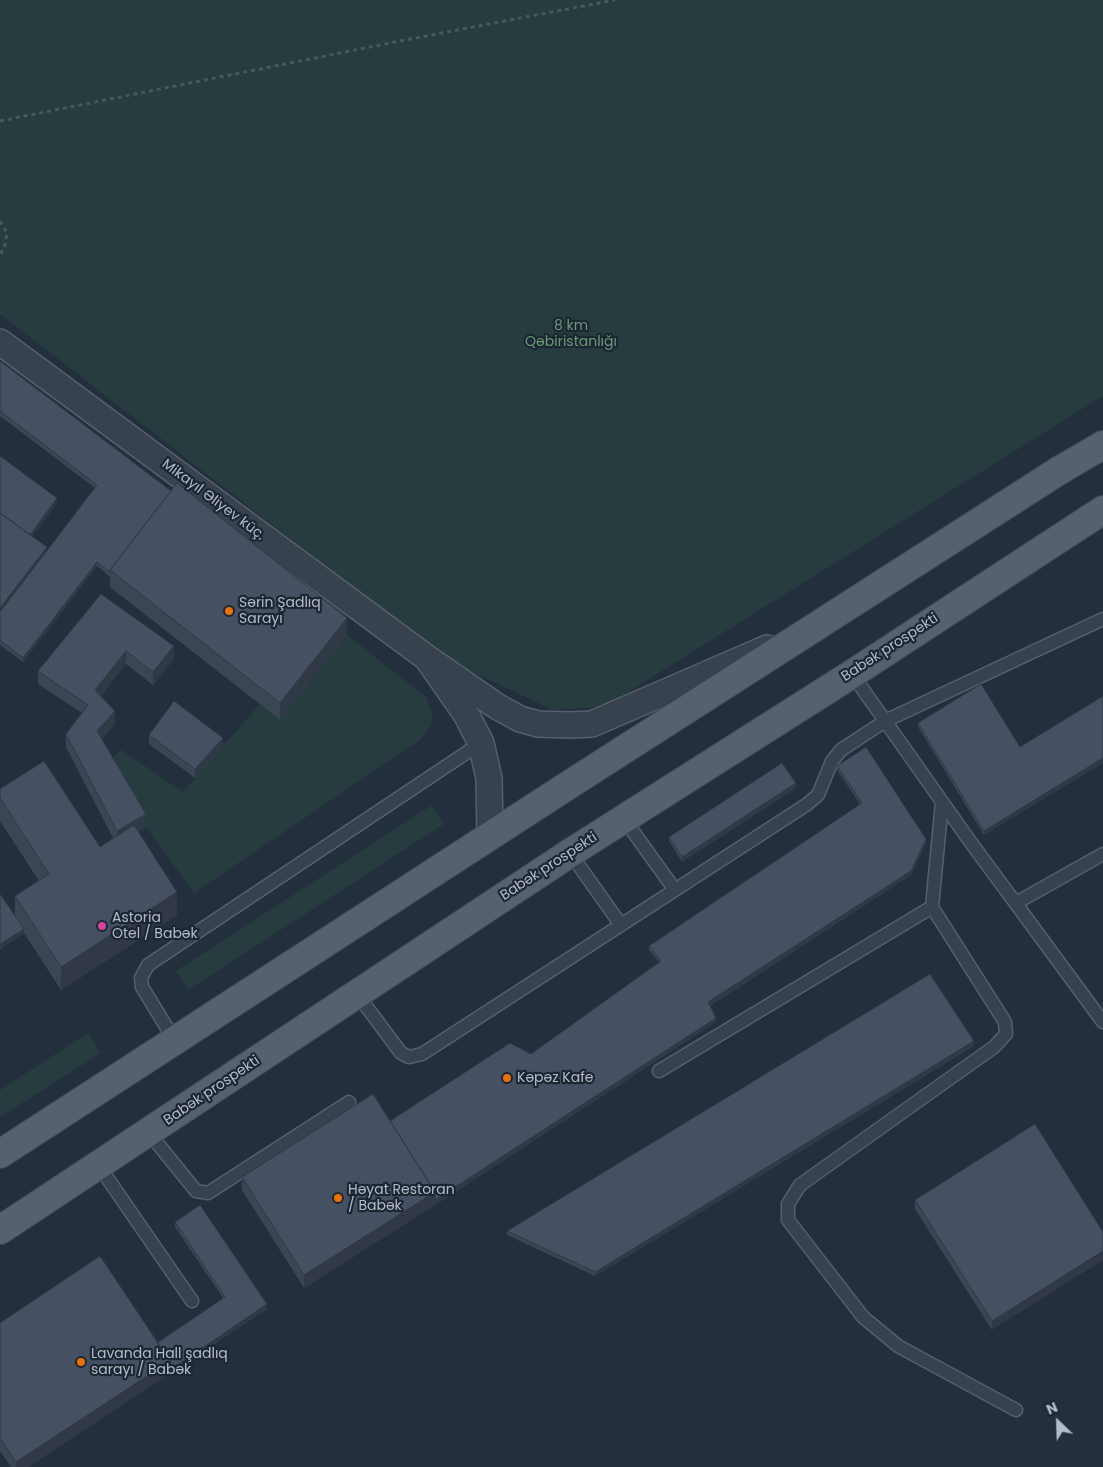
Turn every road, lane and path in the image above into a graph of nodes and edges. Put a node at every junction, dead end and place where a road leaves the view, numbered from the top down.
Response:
1 (614, 0) edge
2 (0, 121) edge
3 (0, 221) edge
4 (0, 254) edge
5 (0, 342) edge
6 (1103, 441) edge
7 (1103, 445) edge
8 (1060, 470) junction
9 (1103, 510) edge
10 (1103, 530) edge
11 (977, 592) junction
12 (1103, 619) edge
13 (815, 627) junction
14 (427, 658) junction
15 (852, 674) junction
16 (885, 721) junction
17 (481, 743) junction
18 (942, 802) junction
19 (624, 818) junction
20 (490, 836) junction
21 (570, 853) junction
22 (1103, 854) edge
23 (675, 890) junction
24 (1016, 903) junction
25 (932, 907) junction
26 (621, 925) junction
27 (357, 994) junction
28 (1103, 1022) edge
29 (175, 1041) junction
30 (659, 1071) dead end
31 (349, 1102) dead end
32 (148, 1133) junction
33 (0, 1154) edge
34 (99, 1166) junction
35 (0, 1230) edge
36 (192, 1301) dead end
37 (1016, 1410) dead end

1 - 2 path
3 - 4 path
5 - 14 street, Mikayıl Əliyev küç.
6 - 8 main road
7 - 8 main road
8 - 13 main road
9 - 11 main road, Babək prospekti
10 - 11 main road
11 - 15 main road, Babək prospekti
12 - 16 lane
13 - 14 street, Mikayıl Əliyev küç.
13 - 20 main road
14 - 17 street
15 - 16 lane
15 - 19 main road, Babək prospekti
16 - 18 lane
16 - 23 lane
17 - 20 street
17 - 29 lane
18 - 24 lane
18 - 25 lane
19 - 21 main road, Babək prospekti
19 - 23 lane
20 - 29 main road
21 - 26 lane
21 - 27 main road, Babək prospekti
22 - 24 lane
23 - 26 lane
24 - 28 lane
25 - 30 lane
25 - 37 lane
26 - 27 lane
27 - 32 main road, Babək prospekti
29 - 33 main road
31 - 32 lane
32 - 34 main road, Babək prospekti
34 - 35 main road, Babək prospekti
34 - 36 lane

